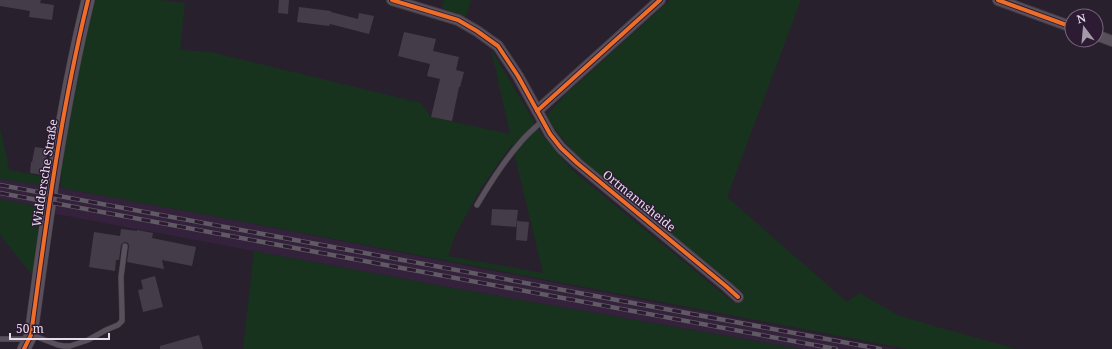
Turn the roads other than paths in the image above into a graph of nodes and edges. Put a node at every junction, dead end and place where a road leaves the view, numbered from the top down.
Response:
1 (88, 0) edge
2 (392, 0) edge
3 (660, 0) edge
4 (998, 0) edge
5 (1064, 24) edge
6 (537, 111) junction
7 (542, 121) junction
8 (477, 205) dead end
9 (125, 246) dead end
10 (738, 297) dead end
11 (0, 339) edge
12 (28, 341) edge

1 - 12 street, Widdersche Straße
2 - 6 street, Ortmannsheide
3 - 6 street
4 - 5 street
6 - 7 street, Ortmannsheide
7 - 8 lane
7 - 10 street, Ortmannsheide
9 - 12 lane
11 - 12 lane

